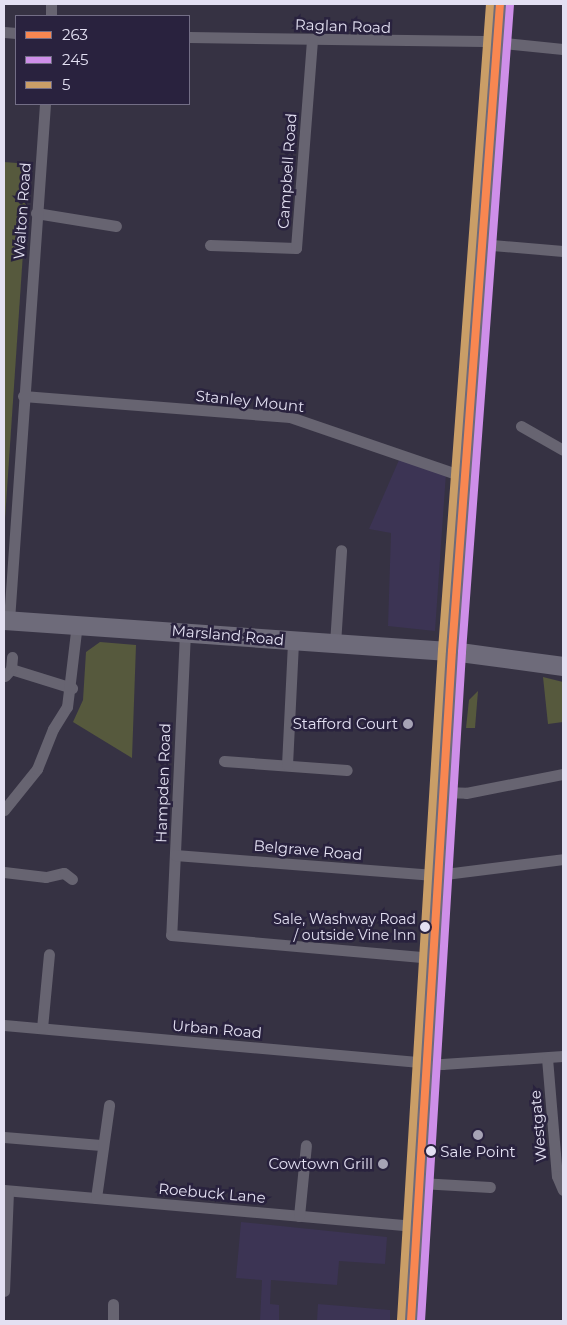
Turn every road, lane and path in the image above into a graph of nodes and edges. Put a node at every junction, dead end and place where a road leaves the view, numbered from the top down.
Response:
1 (500, 4) edge
2 (190, 37) edge
3 (312, 40) junction
4 (497, 43) junction
5 (563, 49) edge
6 (45, 105) edge
7 (36, 212) junction
8 (116, 226) dead end
9 (480, 244) junction
10 (210, 246) dead end
11 (563, 251) edge
12 (23, 396) junction
13 (521, 426) dead end
14 (562, 447) edge
15 (465, 477) junction
16 (341, 550) dead end
17 (6, 620) edge
18 (77, 623) junction
19 (185, 632) junction
20 (294, 641) junction
21 (335, 644) junction
22 (452, 651) junction
23 (12, 657) dead end
24 (563, 666) edge
25 (8, 673) edge
26 (72, 688) junction
27 (224, 761) dead end
28 (287, 765) junction
29 (347, 770) dead end
30 (563, 774) edge
31 (443, 792) junction
32 (4, 810) edge
33 (175, 855) junction
34 (563, 860) edge
35 (67, 871) dead end
36 (4, 872) edge
37 (437, 875) junction
38 (48, 954) dead end
39 (433, 958) junction
40 (4, 1026) edge
41 (42, 1028) junction
42 (563, 1056) edge
43 (547, 1058) junction
44 (428, 1063) junction
45 (109, 1106) dead end
46 (4, 1137) edge
47 (100, 1145) junction
48 (306, 1145) dead end
49 (420, 1183) junction
50 (490, 1187) dead end
51 (563, 1190) edge
52 (6, 1191) edge
53 (96, 1198) junction
54 (299, 1216) junction
55 (417, 1226) junction
56 (4, 1258) edge
57 (4, 1292) edge
58 (113, 1304) dead end
59 (113, 1321) edge
60 (411, 1321) edge

1 - 4 highway
2 - 3 street, Raglan Road
3 - 4 street, Raglan Road
3 - 10 street, Campbell Road
4 - 5 street, Raglan Road
4 - 9 highway
6 - 7 street, Walton Road
7 - 8 street
7 - 12 street, Walton Road
9 - 11 street
9 - 15 highway
12 - 15 street, Stanley Mount
12 - 17 street, Walton Road
13 - 14 street
15 - 22 highway
16 - 21 street
17 - 18 main road, Marsland Road
18 - 19 main road, Marsland Road
18 - 26 street
19 - 20 main road, Marsland Road
19 - 33 street, Hampden Road
20 - 21 main road, Marsland Road
20 - 28 street
21 - 22 main road, Marsland Road
22 - 24 main road, Marsland Road
22 - 31 highway
23 - 25 street
25 - 26 street
26 - 32 street
27 - 28 street
28 - 29 street
30 - 31 street
31 - 37 highway
33 - 37 street, Belgrave Road
33 - 39 street, Hampden Road
34 - 37 street, Belgrave Road
35 - 36 street
37 - 39 highway
38 - 41 street
39 - 44 highway
40 - 41 street, Urban Road
41 - 44 street, Urban Road
42 - 43 street, Urban Road
43 - 44 street, Urban Road
43 - 51 street, Westgate
44 - 49 highway
45 - 47 street
46 - 47 street
47 - 53 street
48 - 54 street
49 - 50 street
49 - 55 highway
52 - 53 street, Roebuck Lane
52 - 56 street
53 - 54 street, Roebuck Lane
54 - 55 street, Roebuck Lane
55 - 60 highway
56 - 57 street
58 - 59 street

